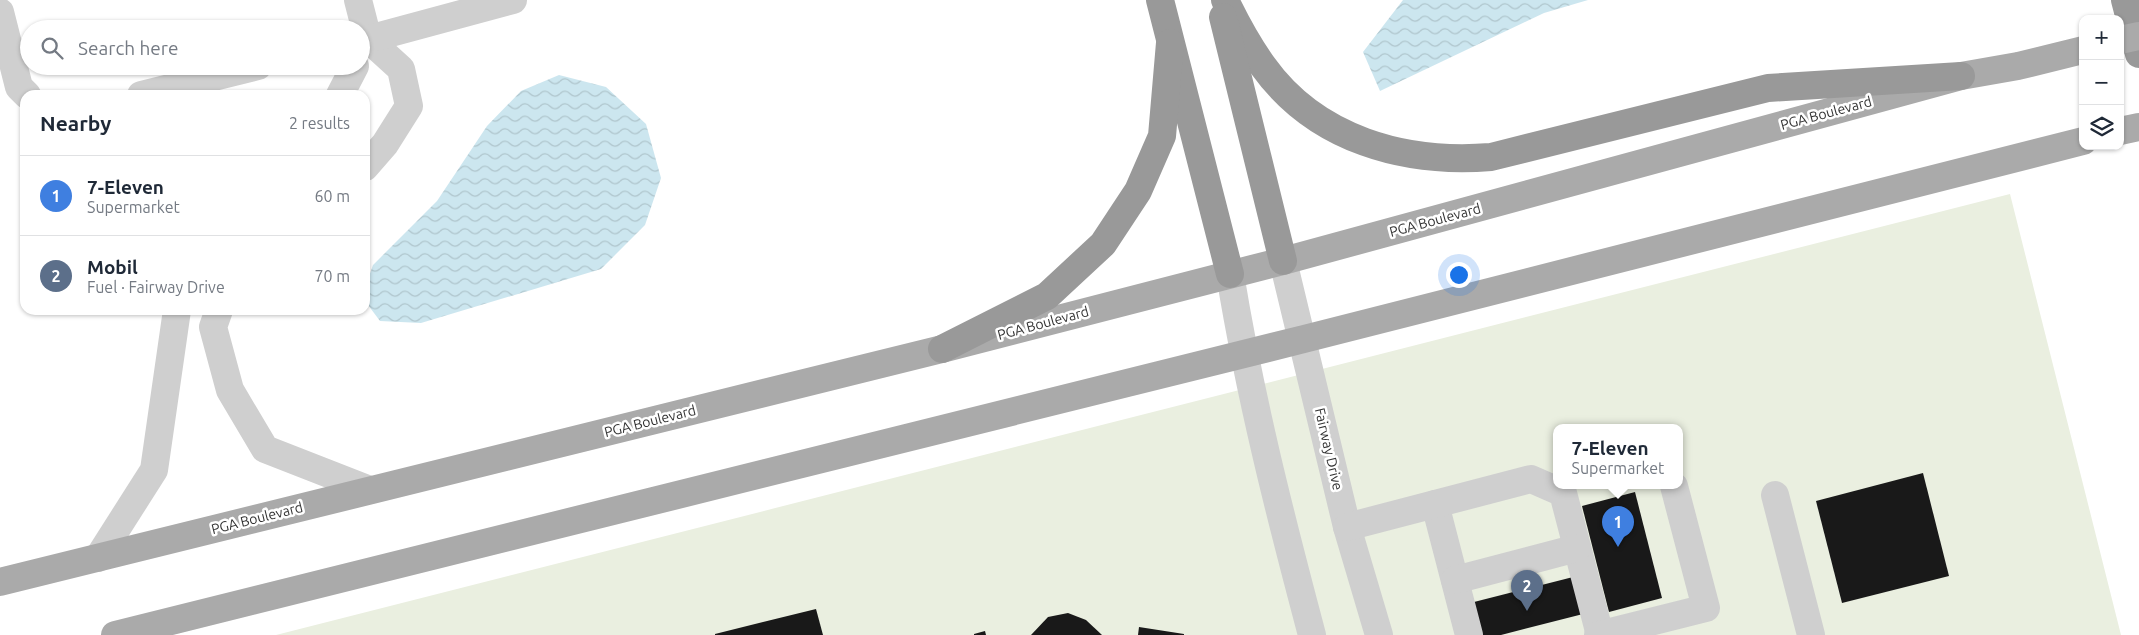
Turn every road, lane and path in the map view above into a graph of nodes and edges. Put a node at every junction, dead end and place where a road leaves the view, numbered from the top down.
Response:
1 (358, 0) edge
2 (513, 0) edge
3 (1160, 0) edge
4 (1218, 0) edge
5 (1225, 0) edge
6 (2125, 0) edge
7 (0, 12) edge
8 (361, 20) edge
9 (2139, 36) edge
10 (2124, 39) edge
11 (370, 43) edge
12 (1170, 43) junction
13 (370, 49) edge
14 (2079, 51) edge
15 (2139, 54) edge
16 (222, 75) edge
17 (350, 75) edge
18 (1961, 76) junction
19 (162, 90) edge
20 (343, 90) edge
21 (15, 92) edge
22 (2139, 127) edge
23 (2124, 130) edge
24 (2079, 142) edge
25 (370, 161) edge
26 (1283, 261) junction
27 (1230, 274) junction
28 (177, 315) edge
29 (218, 315) edge
30 (1304, 339) junction
31 (942, 349) junction
32 (1243, 353) junction
33 (1553, 489) edge
34 (1554, 489) edge
35 (1675, 489) edge
36 (370, 490) junction
37 (1775, 496) dead end
38 (1435, 504) junction
39 (1347, 527) junction
40 (1578, 548) junction
41 (98, 558) junction
42 (1455, 580) junction
43 (0, 582) edge
44 (115, 635) edge
45 (1312, 635) edge
46 (1380, 635) edge
47 (1469, 635) edge
48 (1600, 635) edge
49 (1811, 635) edge

1 - 8 street
2 - 11 street
3 - 12 highway
4 - 26 highway
5 - 18 highway
6 - 15 highway
7 - 21 street
9 - 10 main road, bridge
12 - 27 highway
12 - 31 highway
13 - 25 street
14 - 18 main road, PGA Boulevard
16 - 19 street
17 - 20 street
18 - 26 main road, PGA Boulevard
22 - 23 main road
24 - 30 main road
26 - 27 main road, PGA Boulevard
26 - 30 street, Fairway Drive
27 - 31 main road, PGA Boulevard
27 - 32 street
28 - 41 street
29 - 36 street
30 - 32 main road
30 - 39 street, Fairway Drive
31 - 36 main road, PGA Boulevard
32 - 44 main road
32 - 45 street
33 - 38 street
34 - 40 street
35 - 48 street
36 - 41 main road, PGA Boulevard
37 - 49 street
38 - 39 street
38 - 42 street
39 - 46 street, Fairway Drive
40 - 42 street
40 - 48 street
41 - 43 main road, PGA Boulevard
42 - 47 street

